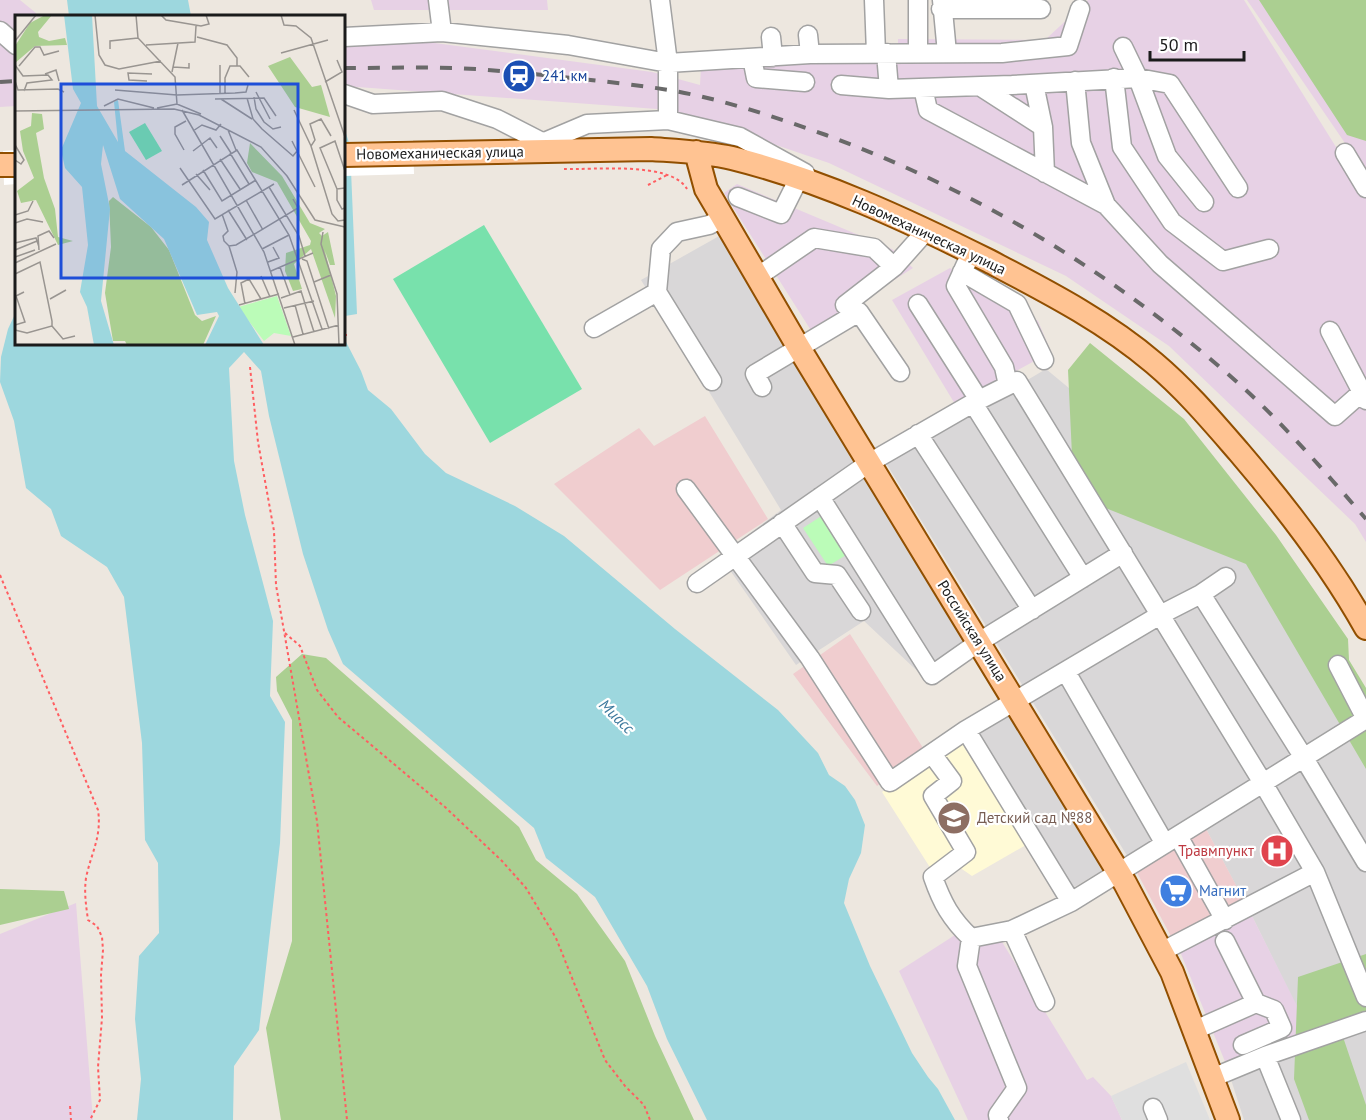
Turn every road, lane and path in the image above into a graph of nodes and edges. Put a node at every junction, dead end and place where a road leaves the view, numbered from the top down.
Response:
1 (438, 0) edge
2 (660, 0) edge
3 (874, 0) edge
4 (918, 0) edge
5 (941, 4) edge
6 (1041, 9) dead end
7 (1080, 9) dead end
8 (0, 31) edge
9 (442, 32) junction
10 (808, 35) dead end
11 (345, 37) edge
12 (771, 37) dead end
13 (15, 44) edge
14 (1123, 47) dead end
15 (881, 53) junction
16 (918, 53) junction
17 (947, 53) junction
18 (1002, 53) junction
19 (810, 54) junction
20 (773, 57) junction
21 (752, 58) junction
22 (668, 63) junction
23 (1114, 78) junction
24 (1138, 78) junction
25 (1075, 81) junction
26 (806, 82) dead end
27 (1034, 84) junction
28 (841, 85) dead end
29 (1012, 86) junction
30 (981, 87) junction
31 (923, 88) junction
32 (890, 89) junction
33 (345, 94) edge
34 (668, 120) junction
35 (1043, 127) junction
36 (534, 147) junction
37 (696, 152) junction
38 (1345, 153) dead end
39 (345, 155) edge
40 (1045, 173) junction
41 (668, 175) dead end
42 (799, 178) junction
43 (648, 185) dead end
44 (1238, 188) dead end
45 (1366, 188) edge
46 (738, 197) dead end
47 (856, 201) junction
48 (1204, 202) dead end
49 (1106, 205) junction
50 (723, 218) junction
51 (926, 231) junction
52 (1269, 249) dead end
53 (967, 262) junction
54 (894, 267) junction
55 (757, 277) junction
56 (657, 292) junction
57 (918, 304) dead end
58 (845, 305) dead end
59 (594, 328) dead end
60 (1330, 331) dead end
61 (799, 348) junction
62 (1044, 360) dead end
63 (250, 367) dead end
64 (900, 372) dead end
65 (712, 381) dead end
66 (1008, 385) junction
67 (762, 387) dead end
68 (1364, 396) edge
69 (976, 401) junction
70 (918, 435) junction
71 (869, 464) junction
72 (686, 489) dead end
73 (820, 497) junction
74 (782, 523) junction
75 (1123, 553) junction
76 (734, 557) junction
77 (0, 575) edge
78 (1226, 577) dead end
79 (1083, 578) junction
80 (697, 583) dead end
81 (1201, 594) junction
82 (1032, 609) junction
83 (861, 610) dead end
84 (1160, 615) junction
85 (1366, 628) edge
86 (284, 633) junction
87 (979, 642) junction
88 (1338, 665) dead end
89 (1066, 672) junction
90 (1016, 702) junction
91 (966, 730) junction
92 (932, 754) junction
93 (1304, 758) junction
94 (1263, 783) junction
95 (1172, 840) junction
96 (1366, 862) edge
97 (1315, 872) junction
98 (1119, 873) junction
99 (1071, 902) junction
100 (1225, 920) junction
101 (1012, 930) junction
102 (971, 938) junction
103 (1225, 941) dead end
104 (1161, 952) junction
105 (1366, 997) edge
106 (1045, 1002) dead end
107 (1256, 1003) junction
108 (1366, 1021) edge
109 (1195, 1030) junction
110 (1243, 1045) dead end
111 (1265, 1056) junction
112 (1212, 1078) junction
113 (70, 1106) dead end
114 (72, 1120) edge
115 (90, 1120) edge
116 (347, 1120) edge
117 (650, 1120) edge
118 (999, 1120) edge
119 (1228, 1120) edge
120 (1291, 1120) edge

1 - 9 lane
2 - 22 lane
3 - 15 lane
4 - 16 lane
5 - 6 lane
5 - 17 lane
7 - 18 lane
8 - 13 lane
9 - 11 lane
9 - 22 lane
10 - 19 lane
12 - 20 lane
14 - 24 lane
15 - 16 lane
15 - 19 lane
15 - 32 lane
16 - 17 lane
17 - 18 lane
18 - 29 lane
19 - 20 lane
20 - 21 lane
21 - 22 lane
21 - 26 lane
22 - 34 lane
23 - 24 lane
23 - 25 lane
23 - 52 lane
24 - 44 lane
24 - 48 lane
25 - 27 lane
25 - 49 lane
27 - 29 lane
27 - 35 lane
28 - 32 lane
29 - 30 lane
30 - 31 lane
30 - 35 lane
31 - 32 lane
31 - 40 lane
33 - 36 lane
34 - 36 lane
34 - 47 lane
35 - 40 lane
36 - 37 main road, Новомеханическая улица
36 - 39 main road, Новомеханическая улица
37 - 42 main road, Новомеханическая улица
37 - 50 main road, Российская улица
38 - 45 lane
40 - 49 lane
41 - 43 path
42 - 46 lane
42 - 47 main road, Новомеханическая улица
47 - 51 main road, Новомеханическая улица
49 - 68 lane
50 - 55 main road, Российская улица
50 - 56 lane
51 - 53 main road, Новомеханическая улица
51 - 54 lane
53 - 62 lane
53 - 66 lane
53 - 85 main road, Новомеханическая улица
54 - 55 lane
54 - 58 lane
55 - 61 main road, Российская улица
56 - 59 lane
56 - 65 lane
57 - 69 lane
60 - 68 lane
61 - 64 lane
61 - 67 lane
61 - 71 main road, Российская улица
63 - 86 path
66 - 69 lane
66 - 75 lane
69 - 70 lane
69 - 79 lane
70 - 71 lane
70 - 82 lane
71 - 73 lane
71 - 87 main road, Российская улица
72 - 76 lane
73 - 74 lane
73 - 87 lane
74 - 76 lane
74 - 83 lane
75 - 79 lane
75 - 84 lane
76 - 80 lane
76 - 92 lane
77 - 115 path
78 - 81 lane
79 - 82 lane
81 - 84 lane
81 - 93 lane
82 - 87 lane
84 - 89 lane
84 - 94 lane
86 - 116 path
86 - 117 path
87 - 90 main road, Российская улица
88 - 93 lane
89 - 90 lane
89 - 95 lane
90 - 91 lane
90 - 98 main road, Российская улица
91 - 92 lane
91 - 99 lane
92 - 102 lane
93 - 94 lane
93 - 96 lane
94 - 95 lane
94 - 97 lane
95 - 98 lane
95 - 100 lane
97 - 100 lane
97 - 105 lane
98 - 99 lane
98 - 104 main road, Российская улица
99 - 101 lane
100 - 104 lane
101 - 102 lane
101 - 106 lane
102 - 118 lane
103 - 107 lane
104 - 109 main road, Российская улица
107 - 109 lane
107 - 110 lane
108 - 111 lane
109 - 112 main road, Российская улица
111 - 112 lane
111 - 120 lane
112 - 119 main road, Российская улица
113 - 114 path

